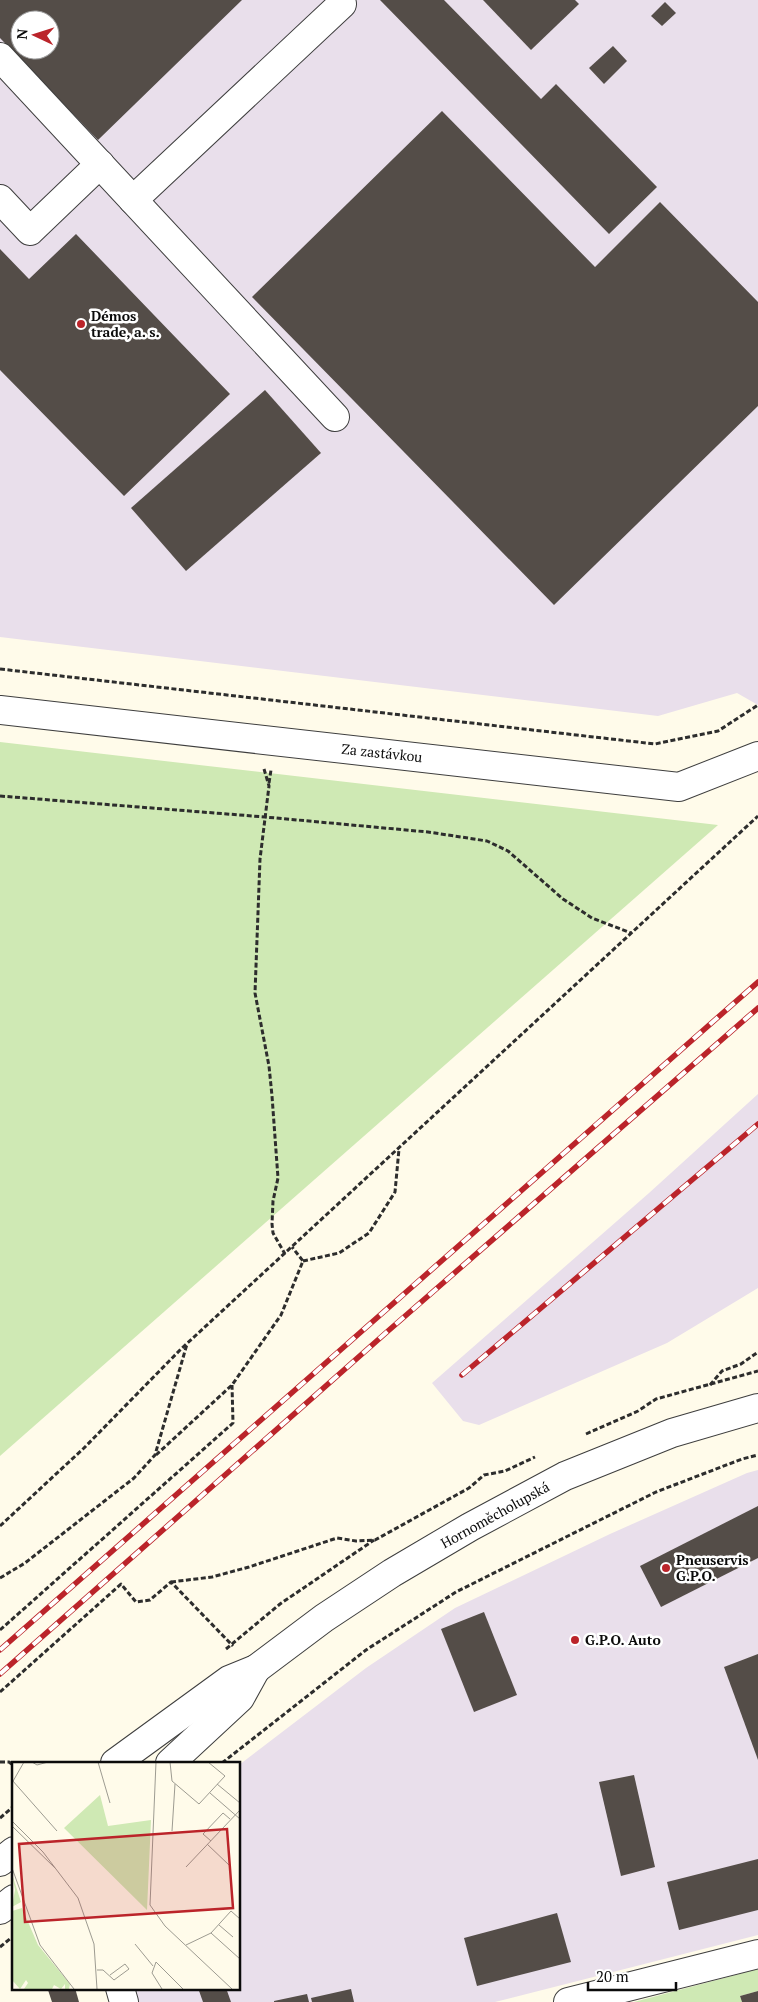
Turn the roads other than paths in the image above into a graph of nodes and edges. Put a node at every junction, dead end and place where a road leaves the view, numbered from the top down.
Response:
1 (342, 4) dead end
2 (0, 57) edge
3 (100, 164) junction
4 (0, 199) edge
5 (133, 200) junction
6 (335, 417) dead end
7 (0, 710) edge
8 (758, 756) edge
9 (758, 1408) edge
10 (256, 1669) junction
11 (116, 1762) edge
12 (171, 1762) edge
13 (12, 1853) edge
14 (0, 1862) edge
15 (12, 1901) edge
16 (0, 1910) edge
17 (758, 1954) edge
18 (582, 2000) edge

1 - 5 street
2 - 3 street
3 - 4 street
3 - 5 street
5 - 6 street
7 - 8 street, Za zastávkou
9 - 10 street, Hornoměcholupská
10 - 11 street, Hornoměcholupská
10 - 12 street, Hornoměcholupská
13 - 14 street
15 - 16 street
17 - 18 street

